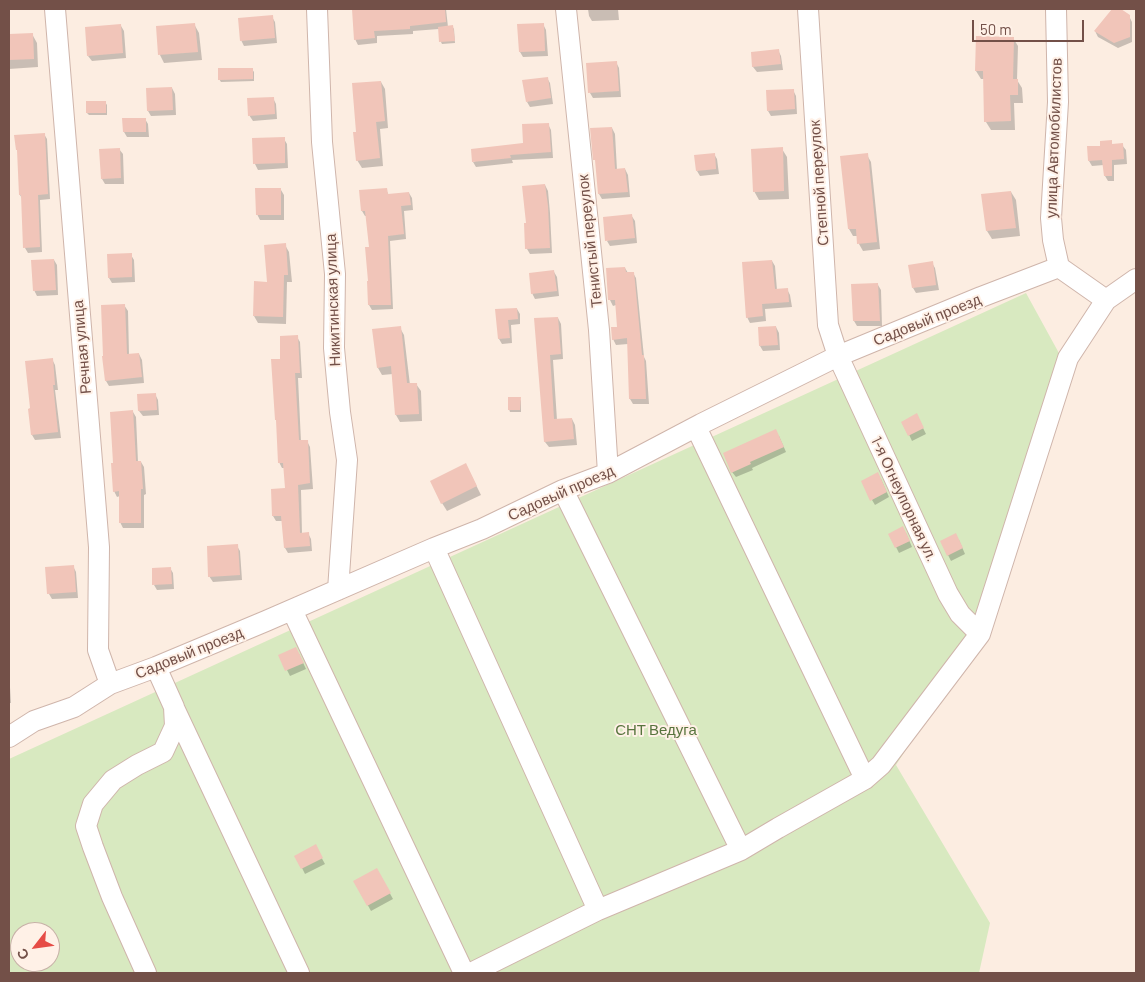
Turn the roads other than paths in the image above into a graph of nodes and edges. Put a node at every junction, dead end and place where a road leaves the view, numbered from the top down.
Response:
1 (55, 9) edge
2 (317, 9) edge
3 (566, 9) edge
4 (808, 9) edge
5 (1056, 9) edge
6 (1059, 267) junction
7 (1136, 279) edge
8 (1106, 300) junction
9 (838, 356) junction
10 (696, 427) junction
11 (608, 473) junction
12 (563, 490) junction
13 (434, 548) junction
14 (338, 590) junction
15 (292, 610) junction
16 (980, 634) junction
17 (156, 667) junction
18 (110, 684) junction
19 (174, 707) junction
20 (9, 737) edge
21 (865, 780) junction
22 (741, 850) junction
23 (598, 910) junction
24 (146, 973) edge
25 (299, 973) edge
26 (464, 973) edge
27 (471, 973) edge

1 - 18 street, Речная улица
2 - 14 street, Никитинская улица
3 - 11 street, Тенистый переулок
4 - 9 street, Степной переулок
5 - 6 street, улица Автомобилистов
6 - 8 street
6 - 9 street, Садовый проезд
7 - 8 street
8 - 16 street
9 - 10 street, Садовый проезд
9 - 16 street, 1-я Огнеупорная ул.
10 - 11 street, Садовый проезд
10 - 21 street
11 - 12 street, Садовый проезд
12 - 13 street, Садовый проезд
12 - 22 street
13 - 14 street, Садовый проезд
13 - 23 street
14 - 15 street, Садовый проезд
15 - 17 street, Садовый проезд
15 - 26 street
16 - 21 street
17 - 18 street, Садовый проезд
17 - 19 street
18 - 20 street, Садовый проезд
19 - 24 street
19 - 25 street
21 - 22 street
22 - 23 street
23 - 27 street

